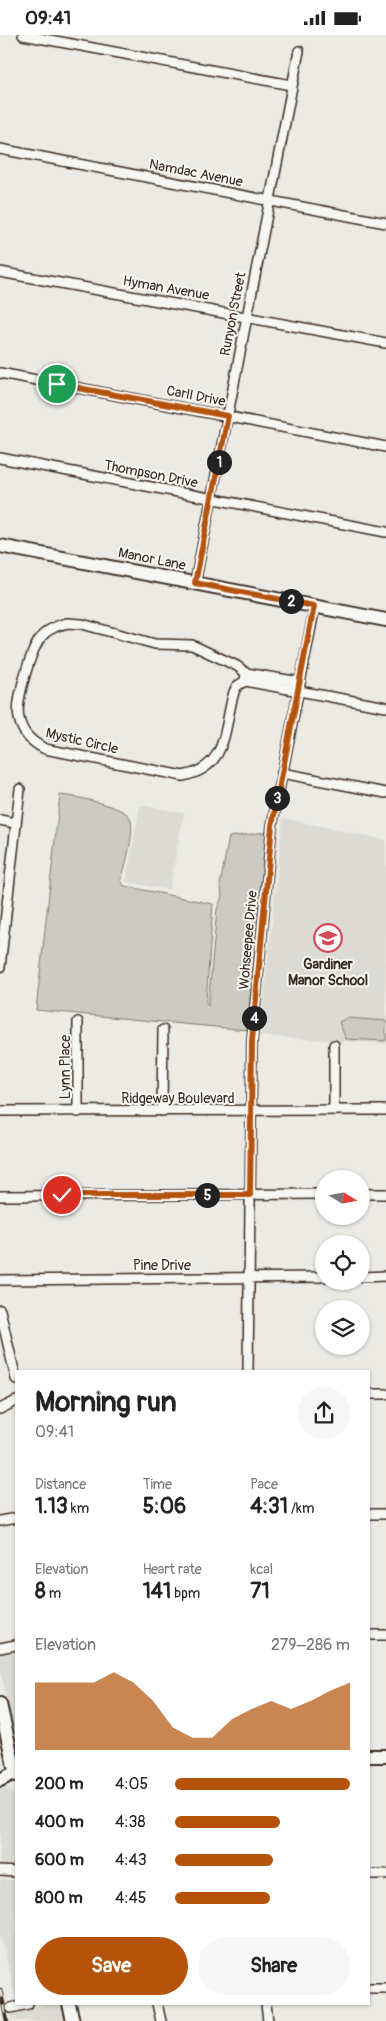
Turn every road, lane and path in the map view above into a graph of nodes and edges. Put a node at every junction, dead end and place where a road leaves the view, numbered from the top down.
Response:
1 (23, 35) edge
2 (298, 51) dead end
3 (291, 85) junction
4 (0, 149) edge
5 (269, 201) junction
6 (386, 223) edge
7 (0, 272) edge
8 (247, 317) junction
9 (386, 343) edge
10 (0, 373) edge
11 (228, 416) junction
12 (386, 447) edge
13 (0, 458) edge
14 (212, 499) junction
15 (386, 532) edge
16 (0, 546) edge
17 (195, 583) junction
18 (314, 606) junction
19 (386, 620) edge
20 (245, 677) junction
21 (299, 686) junction
22 (386, 707) edge
23 (282, 773) junction
24 (20, 789) dead end
25 (386, 793) edge
26 (0, 820) edge
27 (16, 823) junction
28 (0, 967) edge
29 (78, 1022) dead end
30 (163, 1030) dead end
31 (334, 1045) dead end
32 (334, 1110) junction
33 (386, 1110) edge
34 (0, 1111) edge
35 (162, 1111) junction
36 (78, 1112) junction
37 (252, 1112) junction
38 (315, 1194) edge
39 (370, 1194) edge
40 (386, 1194) edge
41 (250, 1195) junction
42 (0, 1196) edge
43 (386, 1276) edge
44 (315, 1277) edge
45 (370, 1277) edge
46 (250, 1278) junction
47 (0, 1280) edge
48 (0, 1309) edge
49 (248, 1370) edge
50 (15, 1375) edge
51 (370, 1393) edge
52 (386, 1394) edge
53 (15, 1402) edge
54 (0, 1409) edge
55 (370, 1514) edge
56 (386, 1514) edge
57 (15, 1518) edge
58 (0, 1521) edge
59 (370, 1635) edge
60 (386, 1635) edge
61 (15, 1645) edge
62 (0, 1648) edge
63 (0, 1704) edge
64 (370, 1756) edge
65 (386, 1757) edge
66 (15, 1769) edge
67 (15, 1773) edge
68 (0, 1780) edge
69 (0, 1871) edge
70 (15, 1872) edge
71 (370, 1873) edge
72 (386, 1874) edge
73 (370, 1988) edge
74 (386, 1988) edge
75 (22, 2005) edge
76 (69, 2005) edge
77 (157, 2005) edge
78 (266, 2005) edge
79 (11, 2007) dead end
80 (73, 2021) edge
81 (162, 2021) edge
82 (268, 2021) edge

1 - 3 street
2 - 3 street, Runyon Street
3 - 5 street, Runyon Street
4 - 5 street, Namdac Avenue
5 - 6 street, Namdac Avenue
5 - 8 street, Runyon Street
7 - 8 street, Hyman Avenue
8 - 9 street, Hyman Avenue
8 - 11 street, Runyon Street
10 - 11 street, Carll Drive
11 - 12 street, Carll Drive
11 - 14 street, Runyon Street
13 - 14 street, Thompson Drive
14 - 15 street, Thompson Drive
14 - 17 street, Runyon Street
16 - 17 street, Manor Lane
17 - 18 street, Manor Lane
18 - 19 street, Manor Lane
18 - 21 street, Wohseepee Drive
20 - 20 street, Mystic Circle
20 - 21 street, Mystic Circle
21 - 22 street, Mystic Circle
21 - 23 street, Wohseepee Drive
23 - 25 street
23 - 37 street, Wohseepee Drive
24 - 27 street
26 - 27 street
27 - 28 street
29 - 36 street, Lynn Place
30 - 35 street
31 - 32 street
32 - 33 street, Ridgeway Boulevard
32 - 37 street, Ridgeway Boulevard
34 - 36 street, Ridgeway Boulevard
35 - 36 street, Ridgeway Boulevard
35 - 37 street, Ridgeway Boulevard
37 - 41 street, Wohseepee Drive
38 - 41 street
39 - 40 street
41 - 42 street
41 - 46 street, Wohseepee Drive
43 - 45 street
44 - 46 street, Pine Drive
46 - 47 street, Pine Drive
46 - 49 street, Wohseepee Drive
48 - 50 street
51 - 52 street
53 - 54 street
55 - 56 street
57 - 58 street
59 - 60 street
61 - 62 street
63 - 66 street
64 - 65 street
67 - 68 street
69 - 70 street
71 - 72 street
73 - 74 street
75 - 79 street
76 - 80 street
77 - 81 street
78 - 82 street

